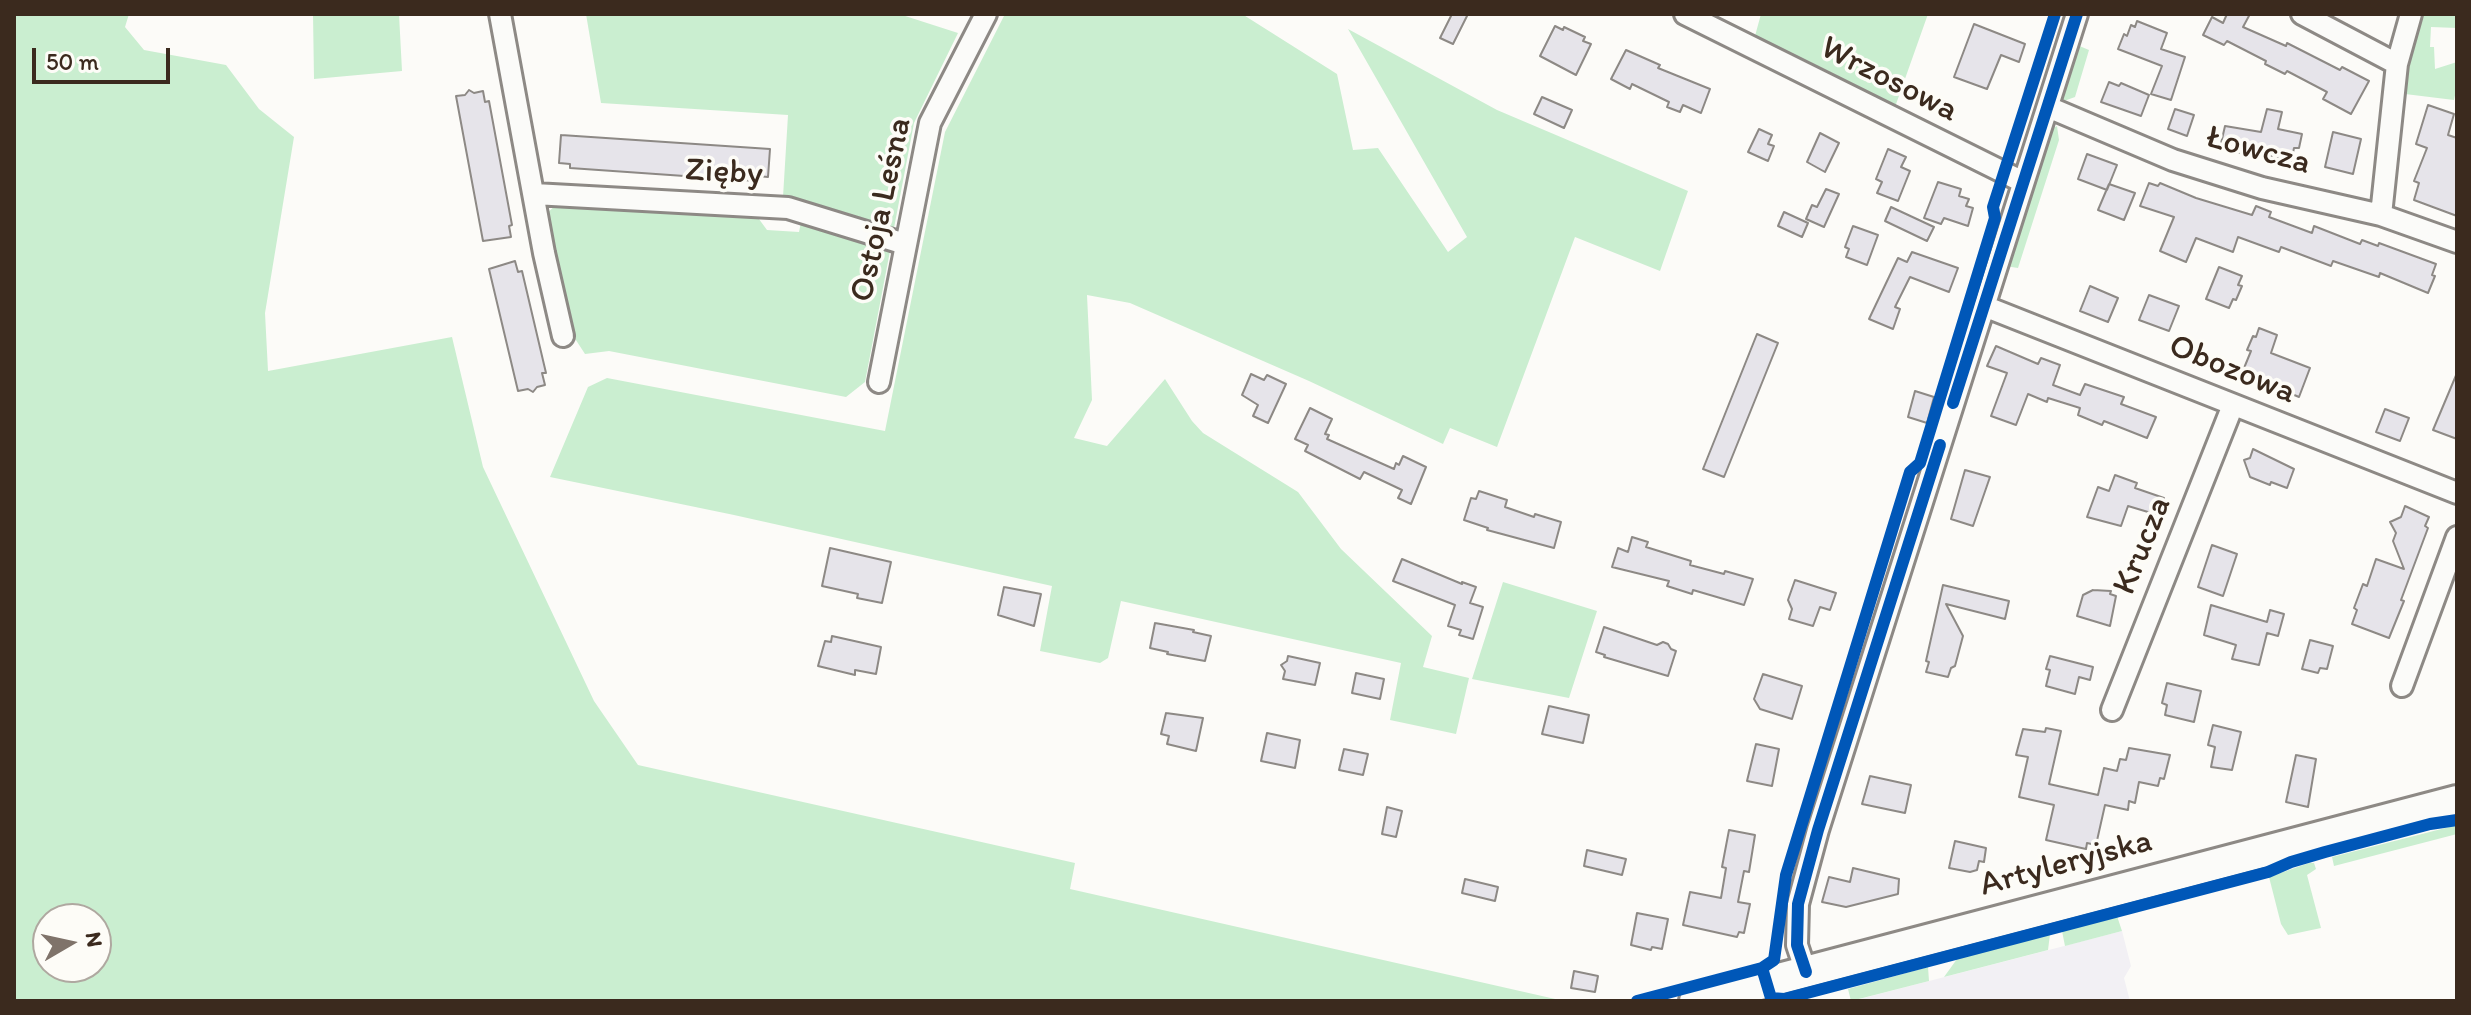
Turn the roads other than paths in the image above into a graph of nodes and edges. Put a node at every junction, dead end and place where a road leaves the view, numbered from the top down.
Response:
1 (500, 14) edge
2 (986, 14) edge
3 (1685, 14) edge
4 (2077, 14) edge
5 (2302, 14) edge
6 (2411, 14) edge
7 (2397, 64) junction
8 (2048, 107) junction
9 (2023, 182) junction
10 (534, 194) junction
11 (2381, 215) junction
12 (2457, 242) edge
13 (905, 244) junction
14 (1984, 306) junction
15 (563, 336) dead end
16 (879, 382) dead end
17 (2233, 405) junction
18 (2457, 493) edge
19 (2457, 537) edge
20 (2402, 686) dead end
21 (2112, 710) dead end
22 (2457, 801) edge
23 (1806, 972) junction
24 (1695, 1001) edge

1 - 10 street
2 - 13 street, Ostoja Leśna
3 - 9 street, Wrzosowa
4 - 8 street
5 - 7 street
6 - 7 street
7 - 11 street
8 - 9 street
8 - 11 street, Łowcza
9 - 14 street
10 - 13 street, Zięby
10 - 15 street
11 - 12 street, Łowcza
13 - 16 street, Ostoja Leśna
14 - 17 street, Obozowa
14 - 23 street
17 - 18 street, Obozowa
17 - 21 street, Krucza
19 - 20 street
22 - 23 street, Artyleryjska
23 - 24 street, Artyleryjska

